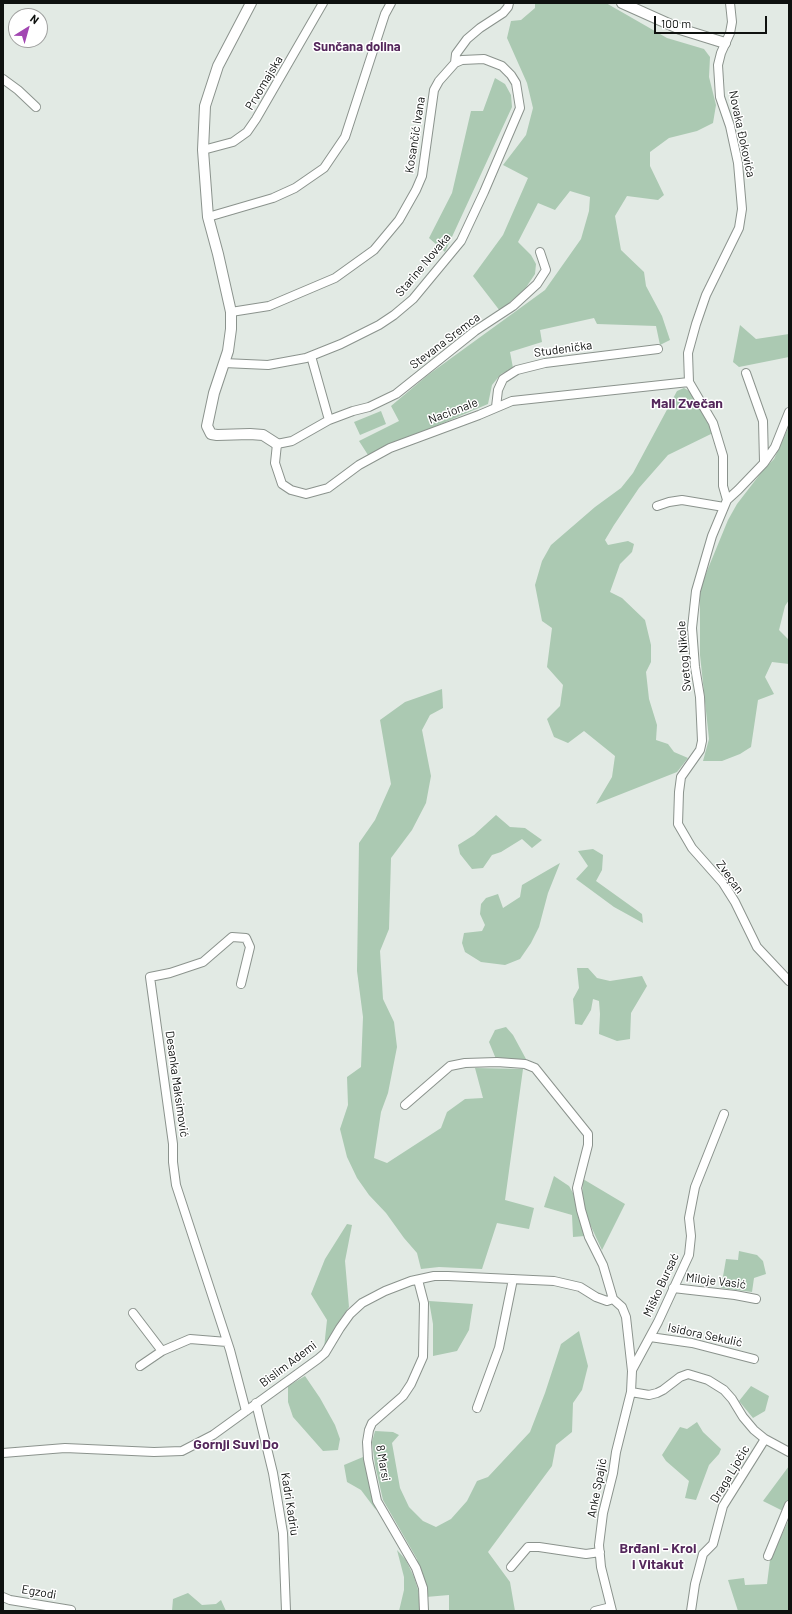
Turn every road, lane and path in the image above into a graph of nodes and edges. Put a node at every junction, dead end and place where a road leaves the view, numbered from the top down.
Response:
1 (251, 3) edge
2 (323, 3) edge
3 (391, 3) edge
4 (509, 3) edge
5 (622, 3) edge
6 (730, 3) edge
7 (725, 43) junction
8 (455, 63) junction
9 (3, 79) edge
10 (36, 107) dead end
11 (203, 150) junction
12 (208, 218) junction
13 (540, 252) dead end
14 (231, 312) junction
15 (658, 349) dead end
16 (311, 356) junction
17 (224, 363) junction
18 (746, 374) dead end
19 (689, 382) junction
20 (496, 407) junction
21 (789, 412) edge
22 (329, 420) junction
23 (277, 444) junction
24 (764, 463) junction
25 (725, 503) junction
26 (658, 506) dead end
27 (681, 777) joint
28 (789, 981) edge
29 (241, 984) dead end
30 (404, 1105) dead end
31 (724, 1114) dead end
32 (514, 1279) junction
33 (418, 1280) junction
34 (674, 1288) junction
35 (613, 1298) junction
36 (756, 1299) dead end
37 (133, 1313) dead end
38 (650, 1337) junction
39 (227, 1342) junction
40 (162, 1351) junction
41 (754, 1359) dead end
42 (140, 1366) dead end
43 (632, 1371) junction
44 (631, 1392) junction
45 (256, 1403) junction
46 (478, 1408) dead end
47 (246, 1411) junction
48 (765, 1439) junction
49 (789, 1452) edge
50 (3, 1453) edge
51 (789, 1505) edge
52 (600, 1552) junction
53 (768, 1556) dead end
54 (511, 1567) dead end
55 (3, 1597) edge
56 (611, 1609) edge
57 (71, 1610) dead end
58 (286, 1611) edge
59 (424, 1611) edge
60 (595, 1611) edge
61 (691, 1611) edge

1 - 11 street
2 - 11 street, Prvomajska
3 - 12 street
4 - 8 street, Kosančić Ivana
5 - 7 street
6 - 7 street, Novaka Ðokovića
7 - 19 street, Novaka Ðokovića
8 - 14 street, Kosančić Ivana
8 - 16 street, Starine Novaka
9 - 10 street
11 - 12 street
12 - 14 street
13 - 22 street, Stevana Sremca
14 - 17 street
15 - 20 street, Studenička
16 - 17 street, Starine Novaka
16 - 22 street
17 - 23 street
18 - 24 street
19 - 20 street, Nacionale
19 - 25 street
20 - 23 street, Nacionale
21 - 24 street
22 - 23 street, Stevana Sremca
24 - 25 street
25 - 26 street
25 - 27 street, Svetog Nikole
27 - 28 street, Zveçan
29 - 39 street, Desanka Maksimović
30 - 35 street
31 - 34 street, Miško Bursać
32 - 33 street, Bislim Ademi
32 - 35 street, Bislim Ademi
32 - 46 street
33 - 45 street, Bislim Ademi
33 - 59 street, 8 Marsi
34 - 36 street, Miloje Vasić
34 - 38 street, Miško Bursać
35 - 43 street
37 - 40 street
38 - 41 street, Isidora Sekulić
38 - 43 street, Miško Bursać
39 - 40 street
39 - 47 street, Desanka Maksimović
40 - 42 street
43 - 44 street, Anke Spajić
44 - 48 street
44 - 52 street, Anke Spajić
45 - 47 street, Bislim Ademi
45 - 58 street, Kadri Kadriu
47 - 50 street, Bislim Ademi
48 - 49 street
48 - 61 street, Draga Ljočic
51 - 53 street
52 - 54 street
52 - 56 street, Anke Spajić
55 - 57 street, Egzodi
56 - 60 street

